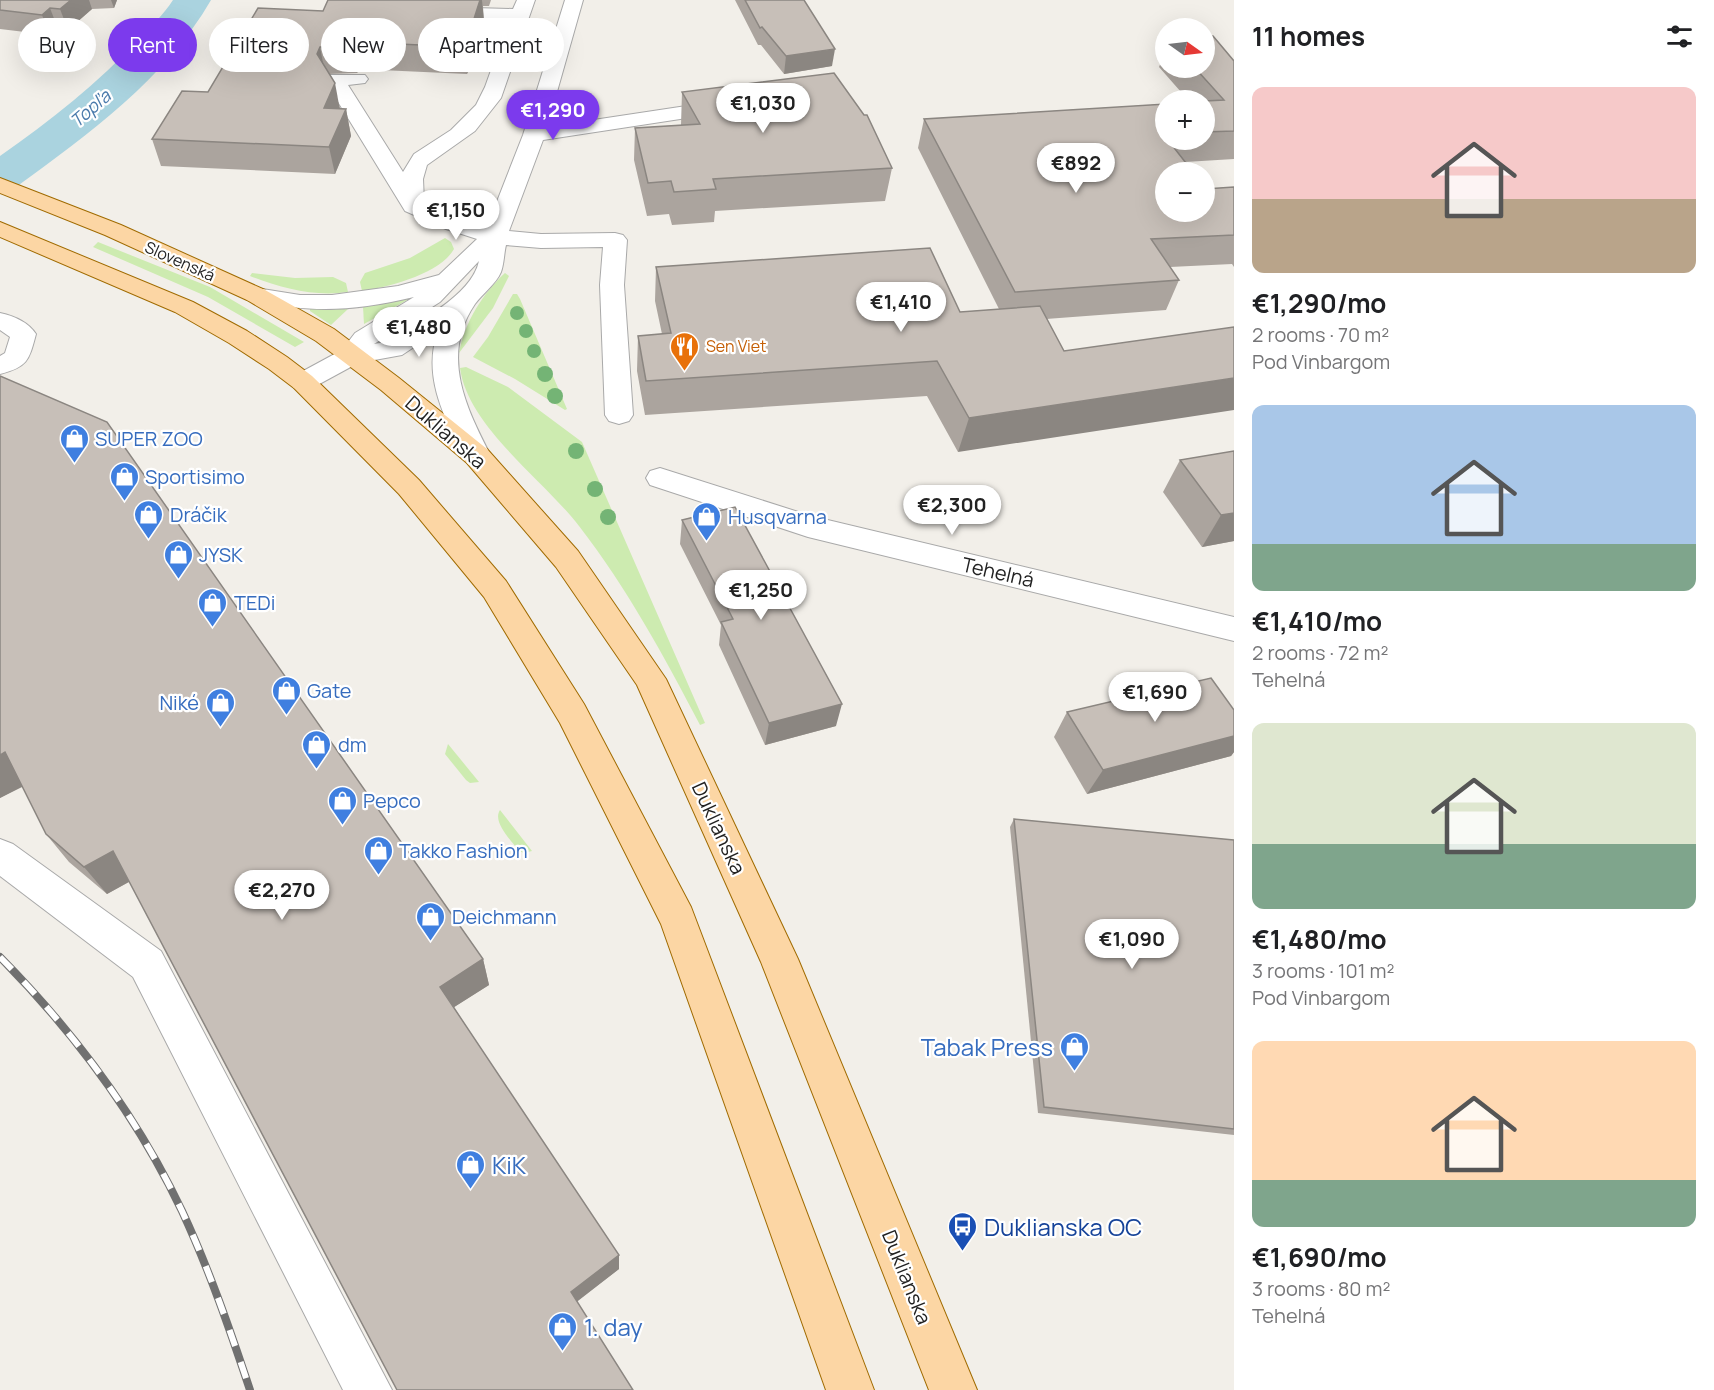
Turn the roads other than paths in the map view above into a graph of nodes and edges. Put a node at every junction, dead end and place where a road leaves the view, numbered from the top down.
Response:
1 (574, 0) edge
2 (523, 8) edge
3 (419, 12) edge
4 (358, 79) dead end
5 (748, 103) edge
6 (534, 135) junction
7 (0, 185) edge
8 (413, 206) junction
9 (0, 230) edge
10 (496, 235) junction
11 (447, 280) junction
12 (256, 295) junction
13 (462, 304) junction
14 (0, 321) edge
15 (351, 356) junction
16 (0, 366) edge
17 (303, 382) junction
18 (620, 415) dead end
19 (477, 456) junction
20 (660, 478) dead end
21 (1234, 629) edge
22 (0, 855) edge
23 (368, 1390) edge
24 (850, 1390) edge
25 (953, 1390) edge

1 - 6 street
2 - 3 street
2 - 8 street
4 - 8 street
5 - 6 street
6 - 10 street
7 - 12 main road, Slovenská
8 - 10 street
9 - 17 main road
10 - 11 street
10 - 13 street
10 - 18 street
11 - 12 street
11 - 15 street
12 - 15 main road, Slovenská
13 - 15 street
13 - 19 street
14 - 16 street
15 - 17 street
15 - 19 main road, Duklianska
17 - 24 main road
19 - 25 main road, Duklianska
20 - 21 street, Tehelná
22 - 23 street

